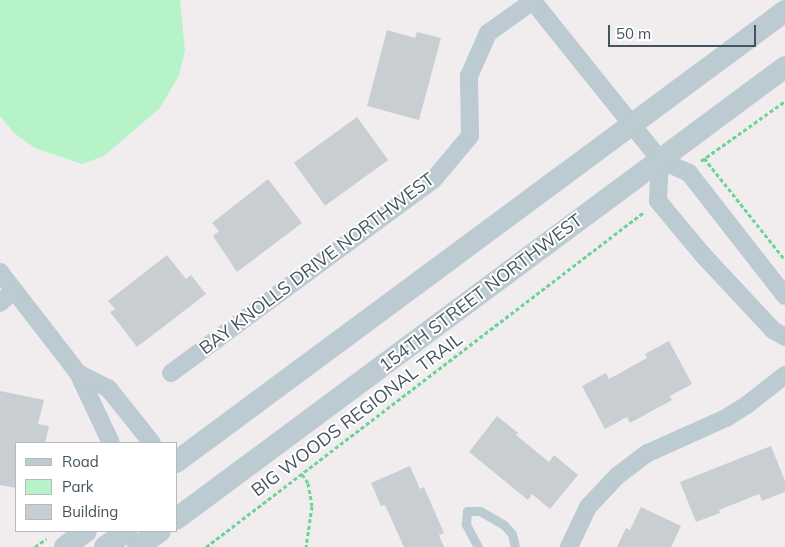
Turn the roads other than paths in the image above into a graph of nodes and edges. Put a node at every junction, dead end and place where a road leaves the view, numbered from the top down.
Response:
1 (532, 1) edge
2 (785, 11) edge
3 (785, 67) edge
4 (632, 125) junction
5 (660, 160) junction
6 (0, 272) edge
7 (14, 290) junction
8 (785, 296) edge
9 (0, 304) edge
10 (785, 337) edge
11 (78, 373) junction
12 (171, 373) dead end
13 (785, 375) edge
14 (111, 442) edge
15 (151, 442) edge
16 (178, 461) edge
17 (178, 518) edge
18 (85, 532) edge
19 (126, 532) edge
20 (159, 532) edge
21 (65, 547) edge
22 (105, 547) edge
23 (138, 547) edge
24 (478, 547) edge
25 (515, 547) edge
26 (569, 547) edge

1 - 4 street
1 - 12 street, BAY KNOLLS DRIVE NORTHWEST
2 - 4 street
3 - 5 street, 154TH STREET NORTHWEST
4 - 5 street
4 - 16 street
5 - 8 street
5 - 10 street
5 - 17 street, 154TH STREET NORTHWEST
6 - 7 street
7 - 9 street
7 - 11 street
11 - 14 street
11 - 15 street
13 - 26 street
18 - 21 street
19 - 22 street
20 - 23 street
24 - 25 lane

